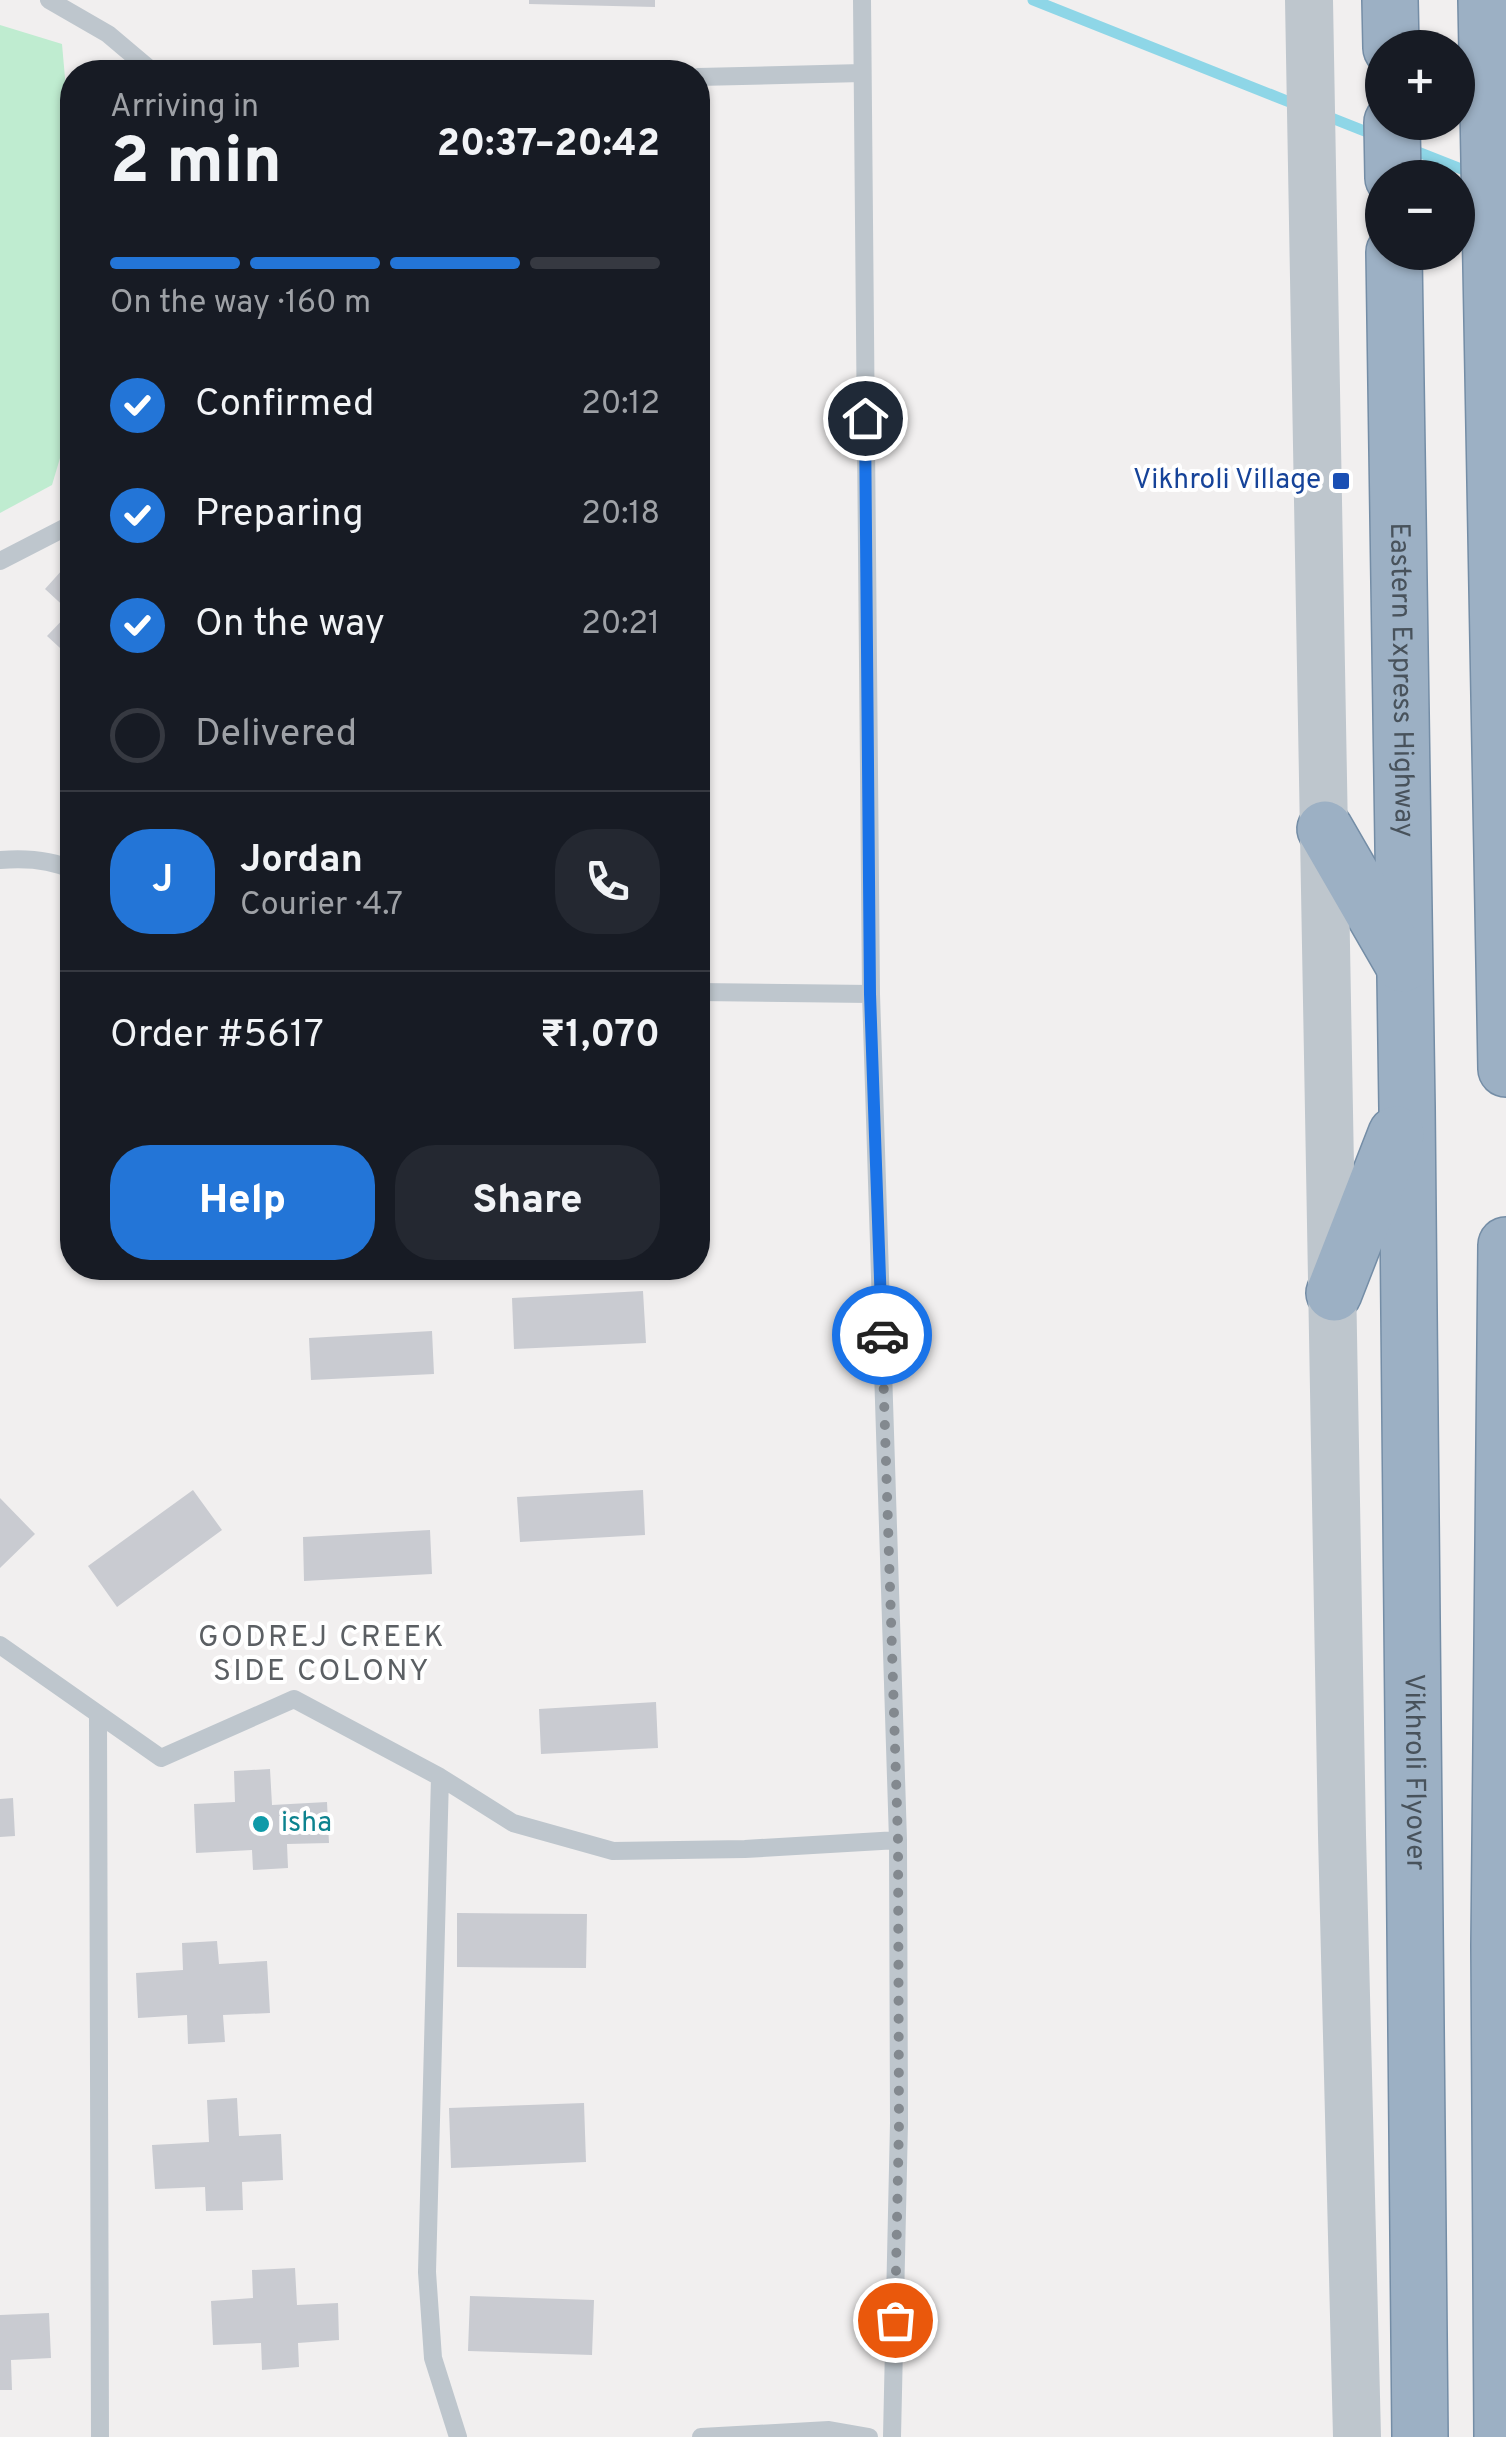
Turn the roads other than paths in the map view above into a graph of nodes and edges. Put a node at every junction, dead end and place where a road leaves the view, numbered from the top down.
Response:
1 (49, 0) edge
2 (862, 0) edge
3 (1309, 0) edge
4 (1390, 0) edge
5 (1486, 0) edge
6 (1390, 30) edge
7 (139, 60) edge
8 (862, 72) junction
9 (710, 77) edge
10 (1394, 270) edge
11 (60, 530) edge
12 (0, 561) edge
13 (1325, 829) junction
14 (0, 860) edge
15 (60, 864) edge
16 (1504, 945) edge
17 (1405, 966) junction
18 (710, 992) edge
19 (870, 994) junction
20 (1506, 1069) edge
21 (1407, 1108) junction
22 (1506, 1244) edge
23 (1334, 1293) junction
24 (0, 1645) edge
25 (98, 1714) junction
26 (440, 1777) junction
27 (898, 1840) junction
28 (100, 2437) edge
29 (458, 2437) edge
30 (702, 2437) edge
31 (869, 2437) edge
32 (892, 2437) edge
33 (1357, 2437) edge
34 (1420, 2437) edge
35 (1502, 2437) edge

1 - 7 lane
2 - 8 lane
3 - 13 street
4 - 6 highway
5 - 16 highway
8 - 9 lane
8 - 19 lane
10 - 17 highway, Eastern Express Highway
11 - 12 lane
13 - 17 highway
13 - 23 street
14 - 15 lane
16 - 20 highway
17 - 21 highway, Eastern Express Highway
18 - 19 lane
19 - 27 lane
21 - 23 highway
21 - 34 highway, Vikhroli Flyover
22 - 35 highway
23 - 33 street
24 - 25 lane
25 - 26 lane
25 - 28 lane
26 - 27 lane
26 - 29 lane
27 - 32 lane
30 - 31 lane

